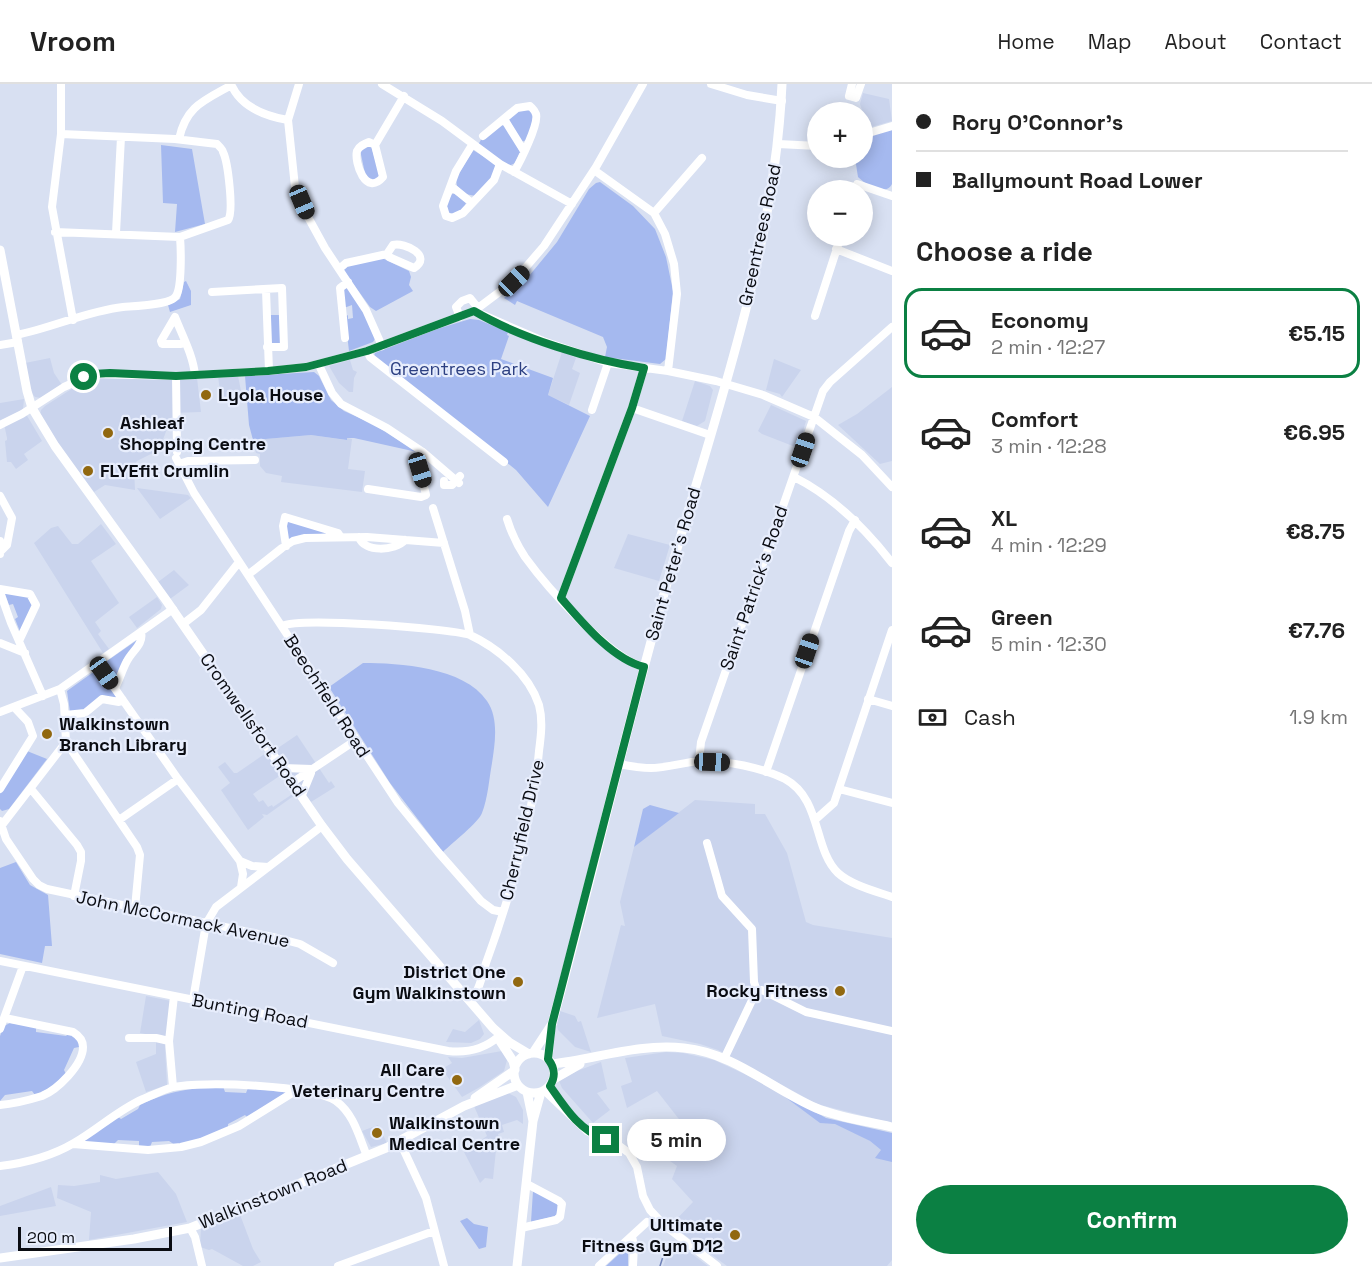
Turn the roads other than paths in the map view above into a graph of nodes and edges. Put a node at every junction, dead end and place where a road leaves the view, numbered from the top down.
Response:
1 (62, 84) edge
2 (299, 84) edge
3 (382, 84) edge
4 (643, 84) edge
5 (711, 84) edge
6 (782, 84) edge
7 (852, 84) edge
8 (861, 84) edge
9 (230, 85) edge
10 (404, 96) junction
11 (782, 101) junction
12 (504, 119) junction
13 (288, 120) junction
14 (892, 126) edge
15 (873, 132) edge
16 (61, 134) junction
17 (483, 136) dead end
18 (121, 137) junction
19 (179, 139) junction
20 (778, 144) junction
21 (375, 145) junction
22 (471, 145) junction
23 (807, 145) edge
24 (524, 152) junction
25 (702, 158) dead end
26 (500, 164) junction
27 (594, 170) junction
28 (514, 172) junction
29 (451, 186) junction
30 (873, 190) edge
31 (892, 194) edge
32 (472, 203) junction
33 (572, 204) junction
34 (654, 213) junction
35 (56, 232) junction
36 (116, 233) junction
37 (180, 237) junction
38 (837, 246) edge
39 (836, 249) junction
40 (0, 250) edge
41 (387, 254) dead end
42 (339, 268) junction
43 (892, 271) edge
44 (348, 282) junction
45 (266, 290) junction
46 (213, 292) dead end
47 (476, 310) junction
48 (815, 316) dead end
49 (460, 317) junction
50 (73, 320) junction
51 (892, 327) edge
52 (17, 338) junction
53 (345, 338) dead end
54 (185, 343) dead end
55 (0, 345) edge
56 (382, 345) junction
57 (267, 347) junction
58 (367, 351) junction
59 (608, 363) junction
60 (319, 365) junction
61 (644, 368) junction
62 (268, 371) junction
63 (668, 371) junction
64 (195, 375) junction
65 (176, 376) junction
66 (725, 384) junction
67 (32, 408) junction
68 (632, 408) junction
69 (592, 410) dead end
70 (814, 417) junction
71 (0, 425) edge
72 (710, 435) junction
73 (423, 452) junction
74 (177, 458) junction
75 (255, 460) dead end
76 (504, 462) dead end
77 (794, 477) junction
78 (444, 481) dead end
79 (892, 487) edge
80 (368, 489) dead end
81 (0, 496) edge
82 (433, 508) dead end
83 (507, 519) dead end
84 (855, 520) junction
85 (341, 537) junction
86 (0, 541) edge
87 (444, 543) junction
88 (286, 546) junction
89 (0, 554) edge
90 (239, 562) junction
91 (892, 563) edge
92 (249, 574) junction
93 (0, 591) edge
94 (561, 598) junction
95 (173, 609) junction
96 (201, 610) junction
97 (183, 624) junction
98 (282, 626) junction
99 (892, 630) edge
100 (141, 632) junction
101 (470, 635) junction
102 (192, 636) junction
103 (19, 640) junction
104 (0, 643) edge
105 (25, 653) junction
106 (97, 663) junction
107 (644, 667) junction
108 (115, 687) junction
109 (60, 689) junction
110 (43, 696) junction
111 (868, 699) junction
112 (123, 700) junction
113 (892, 706) edge
114 (14, 707) junction
115 (0, 712) edge
116 (65, 715) junction
117 (356, 740) junction
118 (66, 742) junction
119 (699, 761) junction
120 (619, 764) junction
121 (283, 768) junction
122 (313, 769) junction
123 (766, 772) junction
124 (178, 779) junction
125 (293, 782) junction
126 (0, 789) edge
127 (31, 789) junction
128 (839, 789) junction
129 (302, 795) junction
130 (892, 803) edge
131 (816, 819) junction
132 (119, 820) junction
133 (1, 823) edge
134 (322, 826) junction
135 (706, 843) dead end
136 (240, 861) junction
137 (268, 867) junction
138 (241, 887) junction
139 (74, 896) junction
140 (892, 897) edge
141 (135, 908) junction
142 (503, 912) junction
143 (207, 924) junction
144 (0, 961) edge
145 (333, 963) dead end
146 (23, 966) junction
147 (757, 991) junction
148 (174, 996) junction
149 (193, 1000) junction
150 (470, 1001) junction
151 (4, 1018) junction
152 (552, 1024) junction
153 (493, 1028) junction
154 (0, 1029) edge
155 (892, 1031) edge
156 (129, 1038) dead end
157 (498, 1038) junction
158 (169, 1041) junction
159 (531, 1054) junction
160 (590, 1059) junction
161 (724, 1059) junction
162 (550, 1062) junction
163 (515, 1069) junction
164 (518, 1085) junction
165 (173, 1087) junction
166 (547, 1087) junction
167 (279, 1088) junction
168 (297, 1090) junction
169 (527, 1092) junction
170 (282, 1101) junction
171 (0, 1105) edge
172 (464, 1106) junction
173 (533, 1121) junction
174 (892, 1127) edge
175 (91, 1131) junction
176 (400, 1142) junction
177 (73, 1144) junction
178 (93, 1146) junction
179 (367, 1156) junction
180 (0, 1166) edge
181 (526, 1184) junction
182 (647, 1222) dead end
183 (521, 1227) junction
184 (190, 1228) junction
185 (434, 1231) junction
186 (632, 1237) junction
187 (0, 1258) edge
188 (202, 1266) edge
189 (338, 1266) edge
190 (444, 1266) edge
191 (517, 1266) edge
192 (599, 1266) edge
193 (633, 1266) edge
194 (717, 1266) edge

1 - 16 street
2 - 13 street
3 - 10 street
4 - 27 street
5 - 11 street
6 - 11 main road, Greentrees Road
7 - 8 street
9 - 13 street
9 - 19 street
10 - 21 street
10 - 22 street
11 - 20 main road, Greentrees Road
12 - 17 street
12 - 24 street
12 - 24 street
13 - 42 street
14 - 15 street
16 - 18 street
16 - 35 street
18 - 19 street
18 - 36 street
19 - 37 street
20 - 23 street
20 - 66 main road, Greentrees Road
21 - 21 street
22 - 26 street
22 - 29 street
24 - 28 street
25 - 34 street
26 - 28 street
26 - 32 street
27 - 33 street
27 - 34 street
28 - 33 street
29 - 32 street
29 - 32 street
30 - 31 street
33 - 47 street
34 - 63 street
35 - 36 street
35 - 50 street
36 - 37 street
37 - 50 street
38 - 39 street
39 - 43 street
39 - 48 street
40 - 52 main road, Cromwellsfort Road
41 - 42 street
42 - 44 street
44 - 53 street
44 - 56 street
45 - 46 street
45 - 57 street
45 - 57 street
47 - 49 street
47 - 49 street
47 - 59 street
49 - 56 street
50 - 52 street
51 - 70 street, Saint Patrick's Road
52 - 55 street
52 - 67 main road, Cromwellsfort Road
54 - 64 street
56 - 58 street
57 - 62 street
58 - 60 street
58 - 76 street
59 - 61 street
59 - 69 street
60 - 62 street
60 - 73 street
61 - 63 street
61 - 68 street
62 - 64 street
63 - 66 street
64 - 65 street
65 - 67 street
65 - 74 street
66 - 70 street
66 - 72 main road, Saint Peter's Road
67 - 71 street
67 - 95 main road, Cromwellsfort Road
68 - 72 street
68 - 94 street
70 - 77 street, Saint Patrick's Road
70 - 79 street
72 - 107 main road, Saint Peter's Road
73 - 78 street
73 - 80 street
74 - 75 street
74 - 90 street, Beechfield Road
77 - 84 street
77 - 119 street, Saint Patrick's Road
81 - 89 street
82 - 87 street
83 - 94 street
84 - 91 street
84 - 123 street
85 - 87 street
85 - 88 street
85 - 88 street
86 - 89 street
87 - 101 street
88 - 92 street
90 - 92 street, Beechfield Road
90 - 96 street
92 - 98 street, Beechfield Road
93 - 103 street
93 - 103 street
94 - 107 street
95 - 97 main road, Cromwellsfort Road
95 - 100 street
96 - 97 street
96 - 102 street
97 - 102 main road, Cromwellsfort Road
98 - 101 street
98 - 117 street, Beechfield Road
99 - 111 street
100 - 106 street
100 - 108 street
101 - 142 street, Cherryfield Drive
102 - 121 main road, Cromwellsfort Road
103 - 105 street
104 - 105 street
105 - 110 street
106 - 108 street
106 - 109 street
107 - 120 main road, Saint Peter's Road
108 - 112 street
109 - 110 street
109 - 116 street
110 - 114 street
111 - 113 street
111 - 128 street
112 - 116 street
112 - 124 street
114 - 115 street
114 - 126 street
116 - 118 street
117 - 122 street
117 - 142 street, Beechfield Road
118 - 127 street
118 - 132 street
119 - 120 street
119 - 123 street
120 - 152 main road, Saint Peter's Road
121 - 122 street
121 - 125 main road, Cromwellsfort Road
122 - 125 street
122 - 129 street
123 - 131 street
124 - 132 street
124 - 136 street
125 - 129 main road, Cromwellsfort Road
127 - 133 street
127 - 139 street
128 - 130 street
128 - 131 street
129 - 134 main road, Cromwellsfort Road
131 - 140 street
132 - 141 street
133 - 139 street, John McCormack Avenue
134 - 137 street
134 - 150 main road, Cromwellsfort Road
135 - 147 street
136 - 137 street
136 - 138 street
137 - 138 street
138 - 143 street
139 - 141 street, John McCormack Avenue
141 - 143 street, John McCormack Avenue
142 - 150 street, Cherryfield Drive
143 - 145 street, John McCormack Avenue
143 - 149 street
144 - 146 street, Bunting Road
146 - 148 street, Bunting Road
146 - 151 street
147 - 155 street
147 - 161 street
148 - 149 street, Bunting Road
148 - 158 street
149 - 157 street, Bunting Road
150 - 153 main road, Cromwellsfort Road
151 - 154 street
151 - 171 street
152 - 159 main road, Saint Peter's Road
152 - 162 main road, Saint Peter's Road
153 - 157 main road, Cromwellsfort Road
153 - 159 main road, Cromwellsfort Road
156 - 158 street
157 - 163 main road, Cromwellsfort Road
158 - 165 street
159 - 162 main road
159 - 163 main road
160 - 161 main road
160 - 162 main road
160 - 166 main road
161 - 174 main road
162 - 166 main road
163 - 164 main road
163 - 172 main road, Walkinstown Road
164 - 169 main road
164 - 172 main road, Walkinstown Road
165 - 167 street
165 - 175 street
166 - 169 main road
166 - 173 main road
166 - 194 street
167 - 168 street
167 - 170 street
168 - 170 street
168 - 179 street
169 - 173 main road
170 - 178 street
172 - 176 main road, Walkinstown Road
173 - 181 main road
175 - 177 street
175 - 178 street
176 - 179 main road, Walkinstown Road
176 - 185 street
177 - 178 street
177 - 180 street
179 - 184 main road, Walkinstown Road
181 - 183 main road
181 - 183 street
182 - 186 street
183 - 191 main road
184 - 187 main road, Walkinstown Road
184 - 188 street
185 - 189 street
185 - 190 street
186 - 192 street
186 - 193 street

